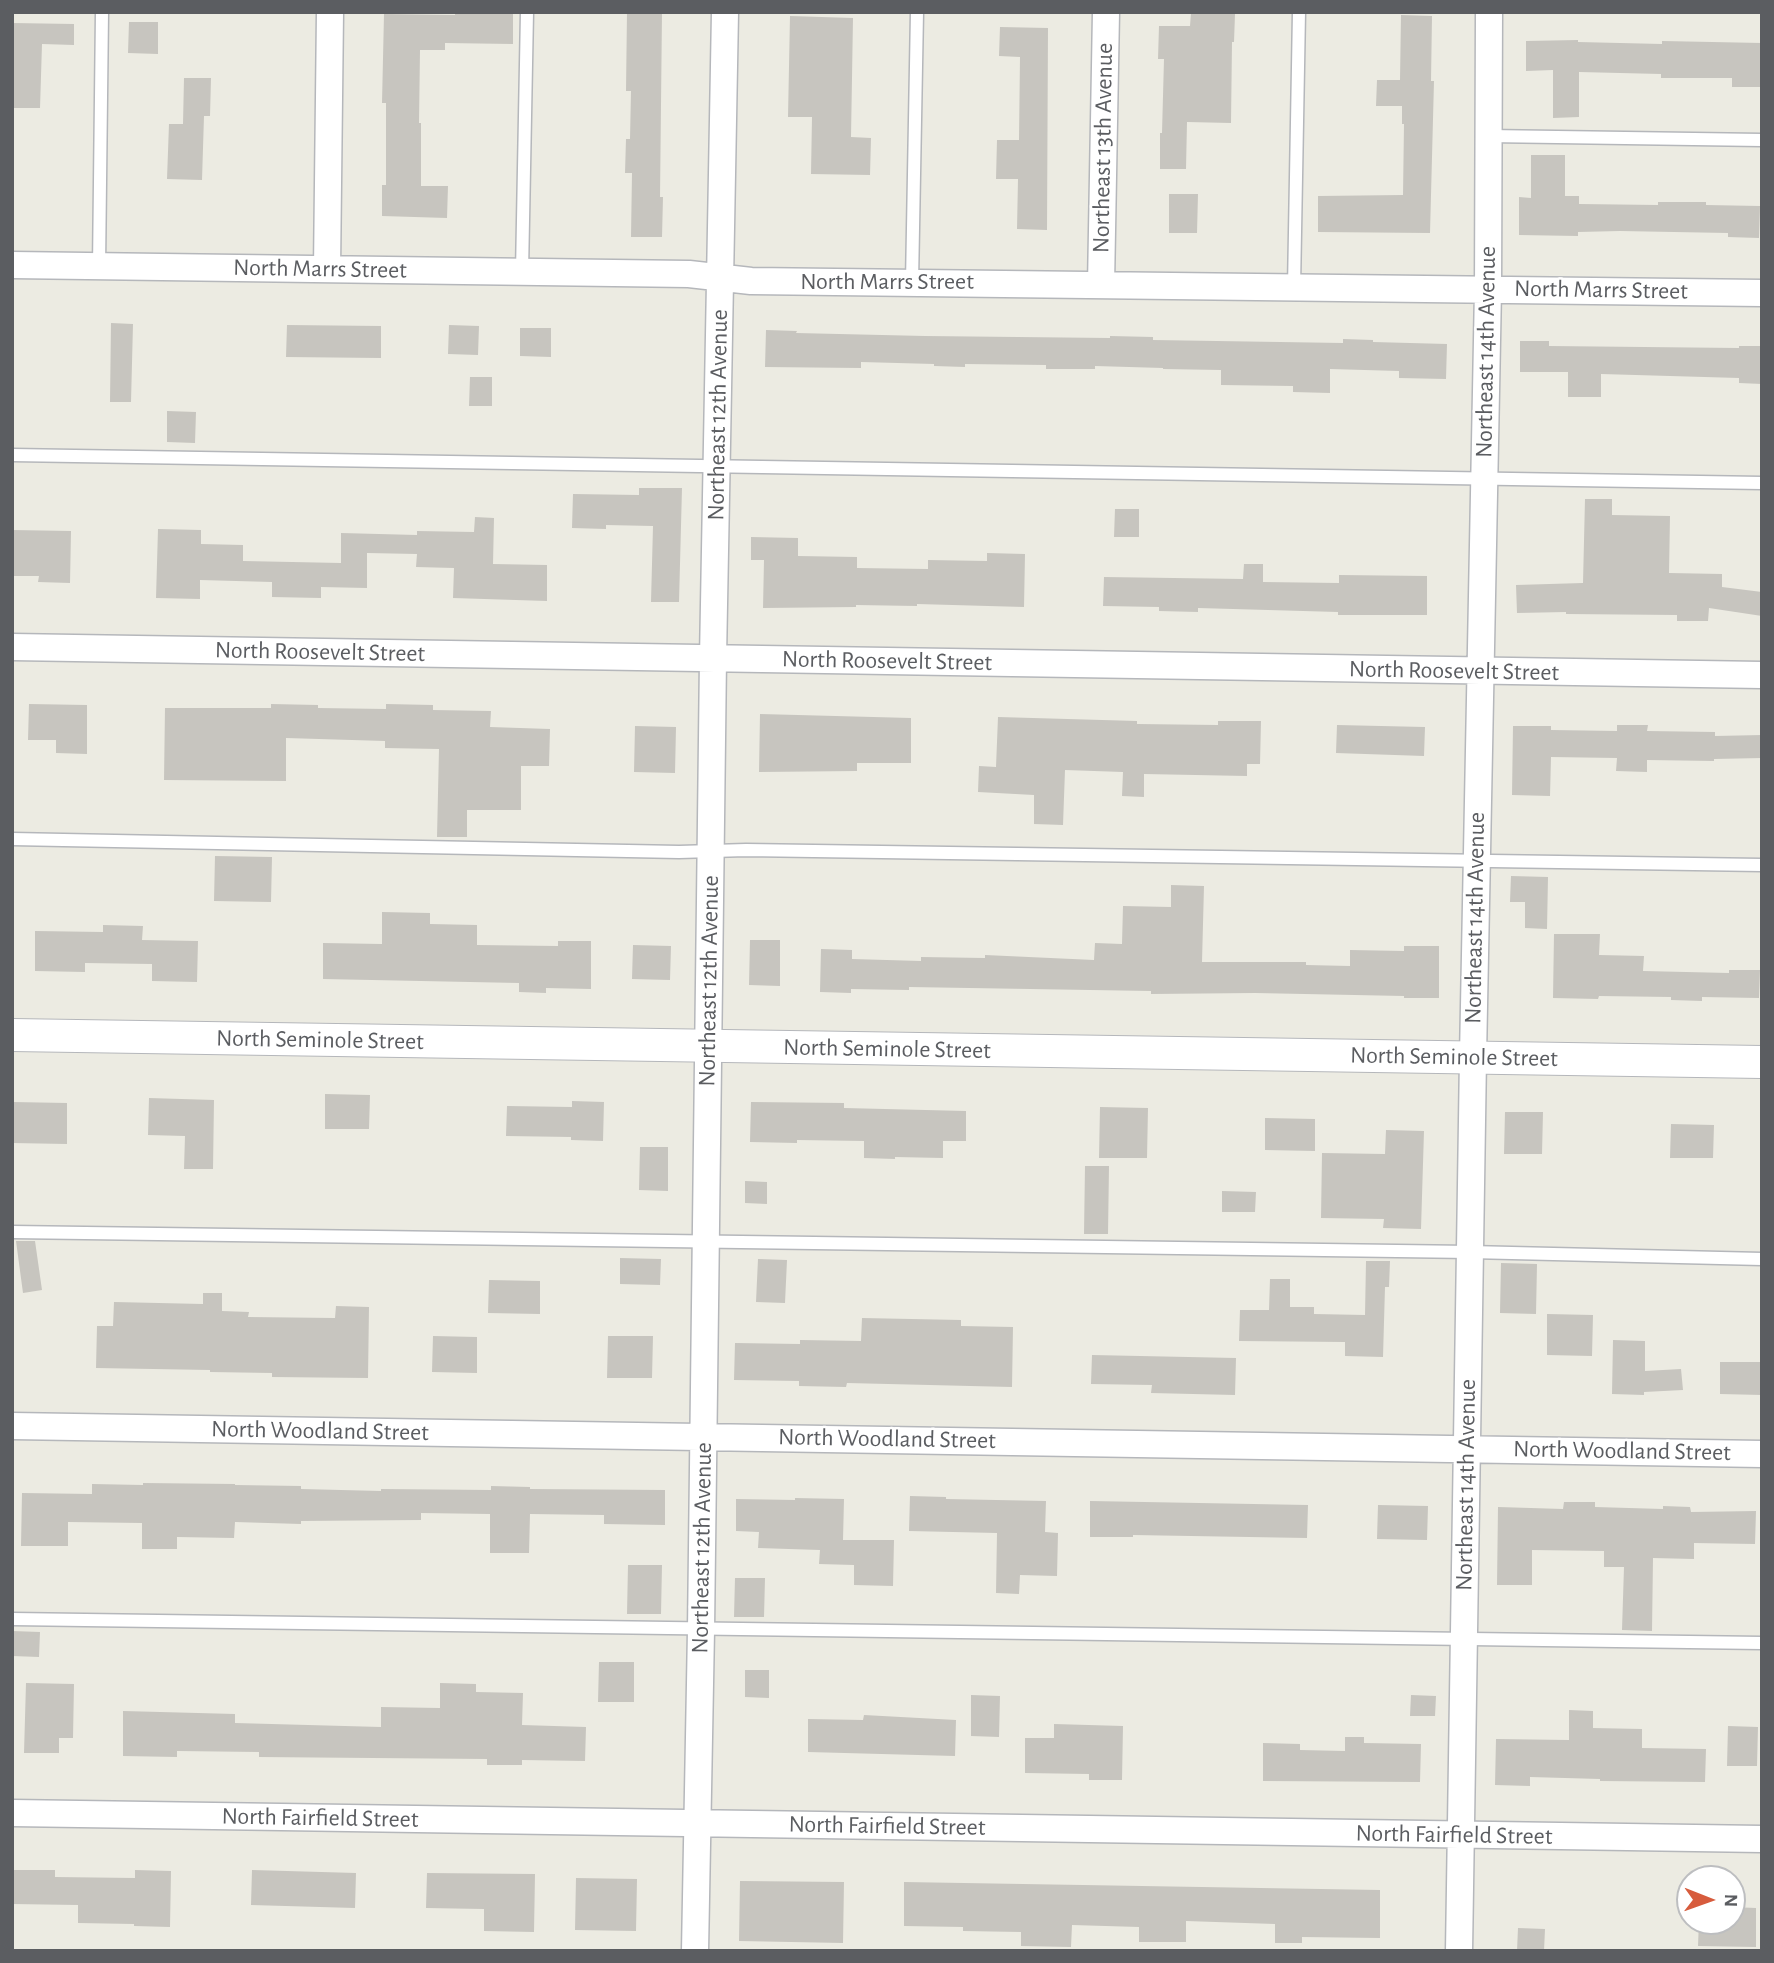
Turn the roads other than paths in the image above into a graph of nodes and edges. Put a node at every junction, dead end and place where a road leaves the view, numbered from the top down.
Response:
1 (102, 12) edge
2 (330, 12) edge
3 (527, 12) edge
4 (725, 12) edge
5 (917, 12) edge
6 (1106, 12) edge
7 (1299, 12) edge
8 (1489, 12) edge
9 (1488, 136) junction
10 (1762, 140) edge
11 (12, 265) edge
12 (99, 267) junction
13 (327, 270) junction
14 (522, 272) junction
15 (721, 277) junction
16 (912, 282) junction
17 (1101, 285) junction
18 (1294, 287) junction
19 (1488, 289) junction
20 (1762, 293) edge
21 (12, 455) edge
22 (716, 467) junction
23 (1484, 479) junction
24 (1762, 483) edge
25 (12, 646) edge
26 (713, 658) junction
27 (1479, 672) junction
28 (1762, 675) edge
29 (12, 839) edge
30 (711, 851) junction
31 (1476, 861) junction
32 (1762, 865) edge
33 (12, 1035) edge
34 (708, 1046) junction
35 (1472, 1057) junction
36 (1762, 1062) edge
37 (12, 1232) edge
38 (706, 1243) junction
39 (1470, 1252) junction
40 (1762, 1259) edge
41 (12, 1426) edge
42 (703, 1436) junction
43 (1467, 1449) junction
44 (1762, 1454) edge
45 (12, 1619) edge
46 (701, 1630) junction
47 (1463, 1638) junction
48 (1762, 1643) edge
49 (12, 1813) edge
50 (697, 1824) junction
51 (1461, 1835) junction
52 (1762, 1839) edge
53 (695, 1951) edge
54 (1459, 1951) edge

1 - 12 lane
2 - 13 street
3 - 14 lane
4 - 15 street, Northeast 12th Avenue
5 - 16 lane
6 - 17 street, Northeast 13th Avenue
7 - 18 lane
8 - 9 street, Northeast 14th Avenue
9 - 10 lane
9 - 19 street, Northeast 14th Avenue
11 - 12 street, North Marrs Street
12 - 13 street, North Marrs Street
13 - 14 street, North Marrs Street
14 - 15 street, North Marrs Street
15 - 16 street, North Marrs Street
15 - 22 street, Northeast 12th Avenue
16 - 17 street, North Marrs Street
17 - 18 street, North Marrs Street
18 - 19 street, North Marrs Street
19 - 20 street, North Marrs Street
19 - 23 street, Northeast 14th Avenue
21 - 22 lane
22 - 23 lane
22 - 26 street, Northeast 12th Avenue
23 - 24 lane
23 - 27 street, Northeast 14th Avenue
25 - 26 street, North Roosevelt Street
26 - 27 street, North Roosevelt Street
26 - 30 street, Northeast 12th Avenue
27 - 28 street, North Roosevelt Street
27 - 31 street, Northeast 14th Avenue
29 - 30 lane
30 - 31 lane
30 - 34 street, Northeast 12th Avenue
31 - 32 lane
31 - 35 street, Northeast 14th Avenue
33 - 34 street, North Seminole Street
34 - 35 street, North Seminole Street
34 - 38 street, Northeast 12th Avenue
35 - 36 street, North Seminole Street
35 - 39 street, Northeast 14th Avenue
37 - 38 lane
38 - 39 lane
38 - 42 street, Northeast 12th Avenue
39 - 40 lane
39 - 43 street, Northeast 14th Avenue
41 - 42 street, North Woodland Street
42 - 43 street, North Woodland Street
42 - 46 street, Northeast 12th Avenue
43 - 44 street, North Woodland Street
43 - 47 street, Northeast 14th Avenue
45 - 46 lane
46 - 47 lane
46 - 50 street, Northeast 12th Avenue
47 - 48 lane
47 - 51 street, Northeast 14th Avenue
49 - 50 street, North Fairfield Street
50 - 51 street, North Fairfield Street
50 - 53 street, Northeast 12th Avenue
51 - 52 street, North Fairfield Street
51 - 54 street, Northeast 14th Avenue

